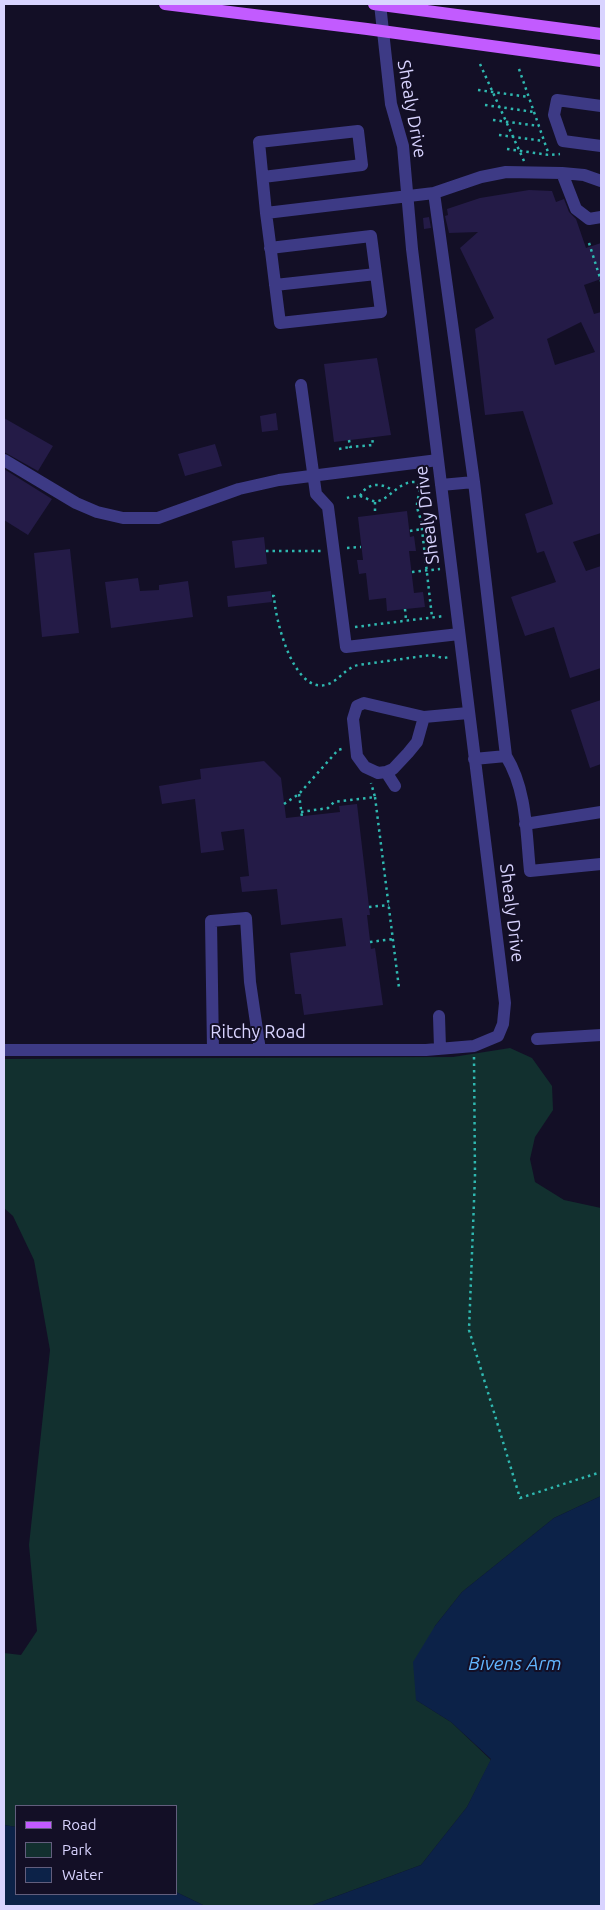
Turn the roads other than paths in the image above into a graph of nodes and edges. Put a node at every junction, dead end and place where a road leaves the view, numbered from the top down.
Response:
1 (165, 4) edge
2 (378, 4) edge
3 (382, 31) junction
4 (601, 34) edge
5 (601, 61) edge
6 (601, 106) edge
7 (601, 146) edge
8 (562, 172) junction
9 (262, 177) junction
10 (601, 181) edge
11 (434, 193) junction
12 (407, 196) junction
13 (266, 213) junction
14 (601, 216) edge
15 (270, 248) junction
16 (376, 274) junction
17 (275, 285) junction
18 (301, 385) dead end
19 (4, 460) edge
20 (438, 460) junction
21 (313, 476) junction
22 (474, 482) junction
23 (441, 485) junction
24 (458, 634) junction
25 (468, 712) junction
26 (424, 717) junction
27 (506, 756) junction
28 (474, 758) junction
29 (386, 772) junction
30 (395, 786) dead end
31 (601, 812) edge
32 (525, 824) junction
33 (601, 864) edge
34 (439, 1016) dead end
35 (503, 1024) joint
36 (601, 1036) edge
37 (537, 1039) dead end
38 (440, 1048) junction
39 (4, 1050) edge
40 (213, 1050) junction
41 (260, 1050) junction

1 - 3 main road
2 - 3 street, Shealy Drive
2 - 4 main road
3 - 5 main road
3 - 12 street, Shealy Drive
6 - 7 street
8 - 10 street
8 - 11 street
8 - 14 street
9 - 9 street
9 - 13 street
11 - 12 street
11 - 22 street
12 - 13 street
12 - 20 street, Shealy Drive
13 - 15 street
15 - 16 street
15 - 17 street
16 - 17 street
16 - 17 street
18 - 21 street
19 - 21 street
20 - 21 street
20 - 23 street, Shealy Drive
21 - 24 street
22 - 23 street
22 - 27 street
23 - 24 street, Shealy Drive
24 - 25 street, Shealy Drive
25 - 26 street
25 - 28 street, Shealy Drive
26 - 29 street
26 - 29 street
27 - 28 street
27 - 32 street
28 - 35 street, Shealy Drive
29 - 30 street
31 - 32 street
32 - 33 street
34 - 38 street
35 - 38 street, Ritchy Road
36 - 37 street
38 - 41 street, Ritchy Road
39 - 40 street, Ritchy Road
40 - 41 street, Ritchy Road
40 - 41 street

